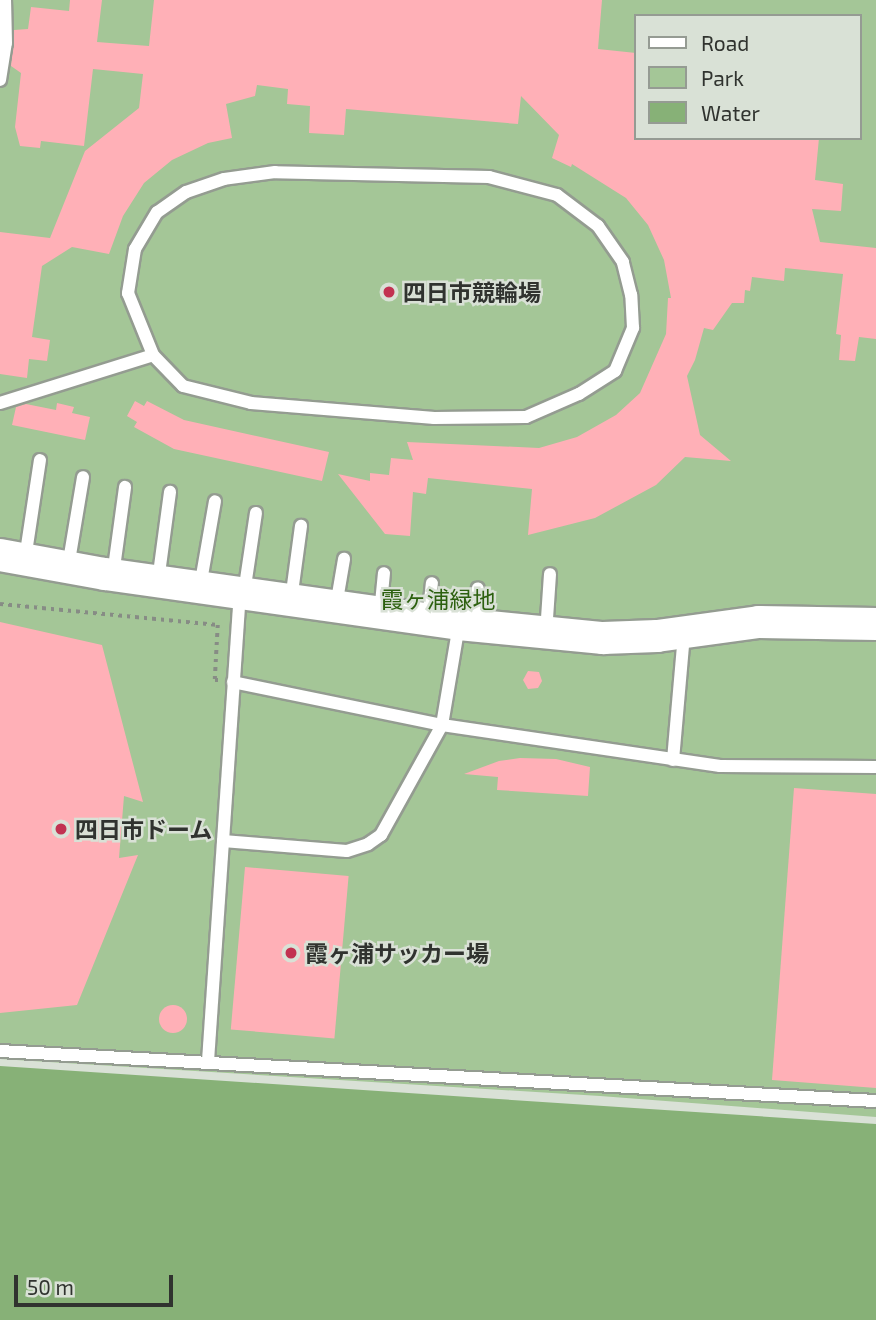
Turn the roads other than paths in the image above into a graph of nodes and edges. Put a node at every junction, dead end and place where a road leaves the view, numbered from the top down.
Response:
1 (5, 0) edge
2 (0, 80) edge
3 (153, 355) junction
4 (0, 403) edge
5 (40, 460) dead end
6 (83, 477) dead end
7 (125, 487) dead end
8 (170, 492) dead end
9 (215, 501) dead end
10 (256, 513) dead end
11 (301, 526) dead end
12 (12, 558) edge
13 (344, 559) dead end
14 (68, 567) junction
15 (384, 573) dead end
16 (550, 574) dead end
17 (113, 575) junction
18 (158, 582) junction
19 (432, 583) dead end
20 (200, 587) junction
21 (478, 588) dead end
22 (242, 594) junction
23 (291, 600) junction
24 (336, 606) junction
25 (380, 613) junction
26 (428, 620) junction
27 (876, 624) edge
28 (466, 625) junction
29 (684, 632) junction
30 (546, 633) junction
31 (233, 682) junction
32 (442, 725) junction
33 (673, 760) junction
34 (876, 767) edge
35 (223, 841) junction
36 (0, 1051) edge
37 (208, 1061) junction
38 (876, 1101) edge

1 - 2 lane
3 - 3 lane
3 - 4 lane
5 - 12 lane
6 - 14 lane
7 - 17 lane
8 - 18 lane
9 - 20 lane
10 - 22 lane
11 - 23 lane
12 - 14 street
13 - 24 lane
14 - 17 street
15 - 25 lane
16 - 30 lane
17 - 18 street
18 - 20 street
19 - 26 lane
20 - 22 street
21 - 28 lane
22 - 23 street
22 - 31 lane
23 - 24 street
24 - 25 street
25 - 26 street
26 - 28 street
27 - 29 street
28 - 30 street
28 - 32 lane
29 - 30 street
29 - 33 lane
31 - 32 lane
31 - 35 lane
32 - 33 lane
32 - 35 lane
33 - 34 lane
35 - 37 lane
36 - 37 lane
37 - 38 lane

